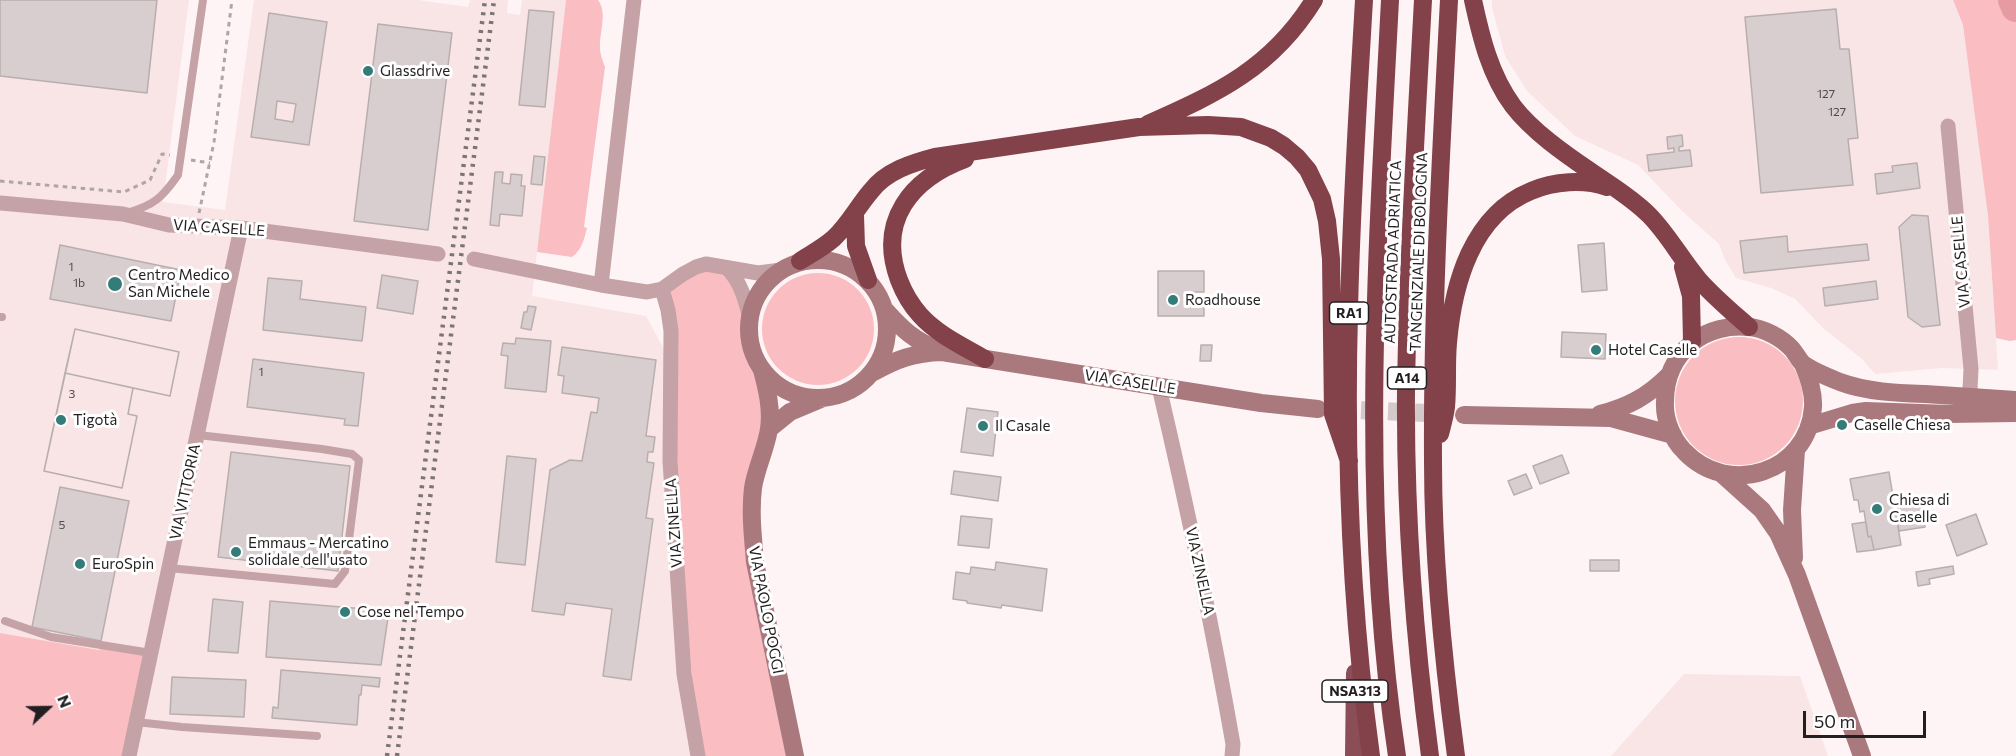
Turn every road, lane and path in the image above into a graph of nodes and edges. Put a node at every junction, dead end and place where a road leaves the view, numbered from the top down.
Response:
1 (203, 0) edge
2 (232, 0) edge
3 (634, 0) edge
4 (1314, 0) edge
5 (1364, 0) edge
6 (1390, 0) edge
7 (1424, 0) edge
8 (1449, 0) edge
9 (1473, 0) edge
10 (1948, 126) dead end
11 (1139, 127) junction
12 (992, 149) junction
13 (180, 158) junction
14 (210, 163) junction
15 (0, 181) edge
16 (1620, 192) junction
17 (0, 203) edge
18 (123, 214) junction
19 (855, 215) junction
20 (197, 226) junction
21 (241, 228) junction
22 (1676, 251) junction
23 (438, 254) dead end
24 (474, 259) dead end
25 (800, 261) junction
26 (727, 268) junction
27 (781, 270) junction
28 (868, 280) junction
29 (601, 285) junction
30 (662, 289) junction
31 (886, 311) junction
32 (750, 318) junction
33 (1749, 327) junction
34 (1692, 342) junction
35 (942, 352) junction
36 (985, 359) junction
37 (1803, 364) junction
38 (762, 370) junction
39 (872, 373) junction
40 (1668, 376) junction
41 (1159, 387) junction
42 (1968, 397) junction
43 (822, 398) junction
44 (2016, 400) edge
45 (1318, 409) tunnel mouth
46 (2016, 413) edge
47 (1948, 414) junction
48 (1464, 415) tunnel mouth
49 (1592, 416) junction
50 (1809, 426) junction
51 (769, 429) junction
52 (198, 435) junction
53 (1673, 435) junction
54 (1796, 450) junction
55 (1349, 462) junction
56 (1433, 463) junction
57 (1722, 474) junction
58 (169, 568) junction
59 (1797, 575) junction
60 (5, 621) dead end
61 (1356, 626) junction
62 (151, 653) junction
63 (136, 723) junction
64 (317, 736) dead end
65 (129, 756) edge
66 (698, 756) edge
67 (795, 756) edge
68 (1232, 756) edge
69 (1354, 756) edge
70 (1371, 756) edge
71 (1396, 756) edge
72 (1430, 756) edge
73 (1456, 756) edge
74 (1862, 756) edge

1 - 13 lane
2 - 14 path
3 - 29 street
4 - 11 highway
5 - 55 highway, RA1
6 - 71 highway, AUTOSTRADA ADRIATICA / A14
7 - 72 highway, AUTOSTRADA ADRIATICA / A14
8 - 56 highway, TANGENZIALE DI BOLOGNA
9 - 16 highway
10 - 42 street, VIA CASELLE
11 - 12 highway
11 - 55 highway
12 - 19 highway
12 - 36 highway
13 - 14 path
13 - 15 path
13 - 18 lane
14 - 20 path
16 - 22 highway
16 - 56 highway
17 - 18 street, VIA CASELLE
18 - 20 street, VIA CASELLE
19 - 25 highway
19 - 28 highway
20 - 21 street, VIA CASELLE
21 - 23 street, VIA CASELLE
21 - 52 street, VIA VITTORIA
22 - 33 highway
22 - 34 highway
24 - 29 street
25 - 27 main road, VIA CASELLE
25 - 28 main road, VIA CASELLE
26 - 27 street, VIA CASELLE
26 - 30 street, VIA CASELLE
26 - 32 street, VIA CASELLE
27 - 32 main road, VIA CASELLE
28 - 31 main road, VIA CASELLE
29 - 30 street
30 - 66 street, VIA ZINELLA
31 - 35 main road, VIA CASELLE
31 - 39 main road, VIA CASELLE
32 - 38 main road, VIA CASELLE
33 - 34 main road
33 - 37 main road
34 - 40 main road
35 - 36 main road, VIA CASELLE
35 - 39 main road, VIA CASELLE
36 - 41 main road, VIA CASELLE
37 - 42 main road
37 - 50 main road
38 - 43 main road, VIA CASELLE
38 - 51 main road, VIA CASELLE
39 - 43 main road, VIA CASELLE
40 - 49 main road
40 - 53 main road
41 - 45 main road, VIA CASELLE
41 - 68 street, VIA ZINELLA
42 - 44 main road
42 - 47 street
43 - 51 main road, VIA CASELLE
46 - 47 main road
47 - 50 main road
48 - 49 main road
49 - 53 main road
50 - 54 main road
51 - 67 main road, VIA PAOLO POGGI
52 - 58 street, VIA VITTORIA
52 - 58 lane
53 - 57 main road
54 - 57 main road
54 - 59 main road
55 - 61 highway, RA1
56 - 73 highway, TANGENZIALE DI BOLOGNA
57 - 59 main road
58 - 62 street, VIA VITTORIA
59 - 74 main road
60 - 62 lane
61 - 69 highway, NSA313
61 - 70 highway, RA1
62 - 63 street, VIA VITTORIA
63 - 64 lane
63 - 65 street, VIA VITTORIA

